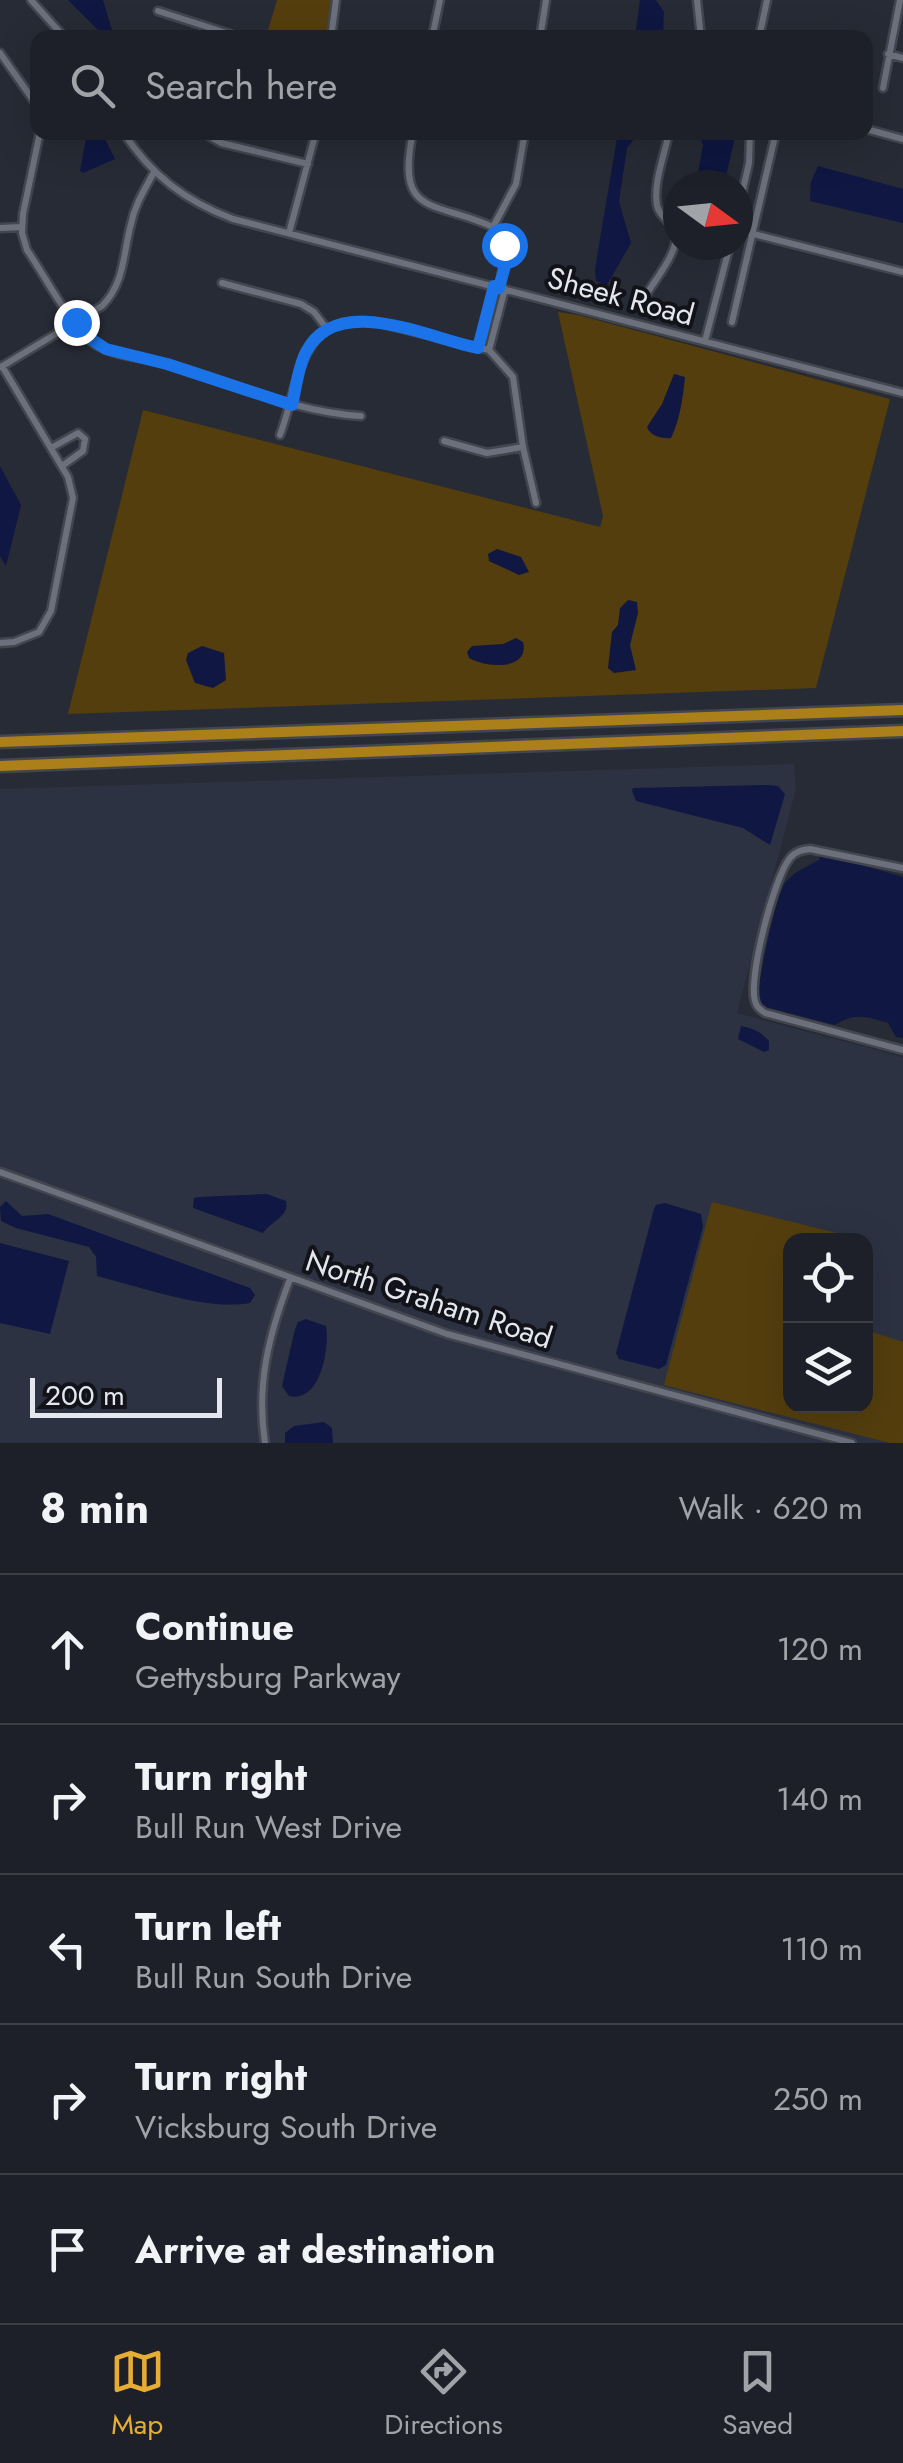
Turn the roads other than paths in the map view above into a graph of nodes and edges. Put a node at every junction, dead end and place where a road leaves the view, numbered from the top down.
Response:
1 (31, 0) edge
2 (336, 0) edge
3 (440, 0) edge
4 (546, 0) edge
5 (697, 0) edge
6 (767, 0) edge
7 (900, 0) edge
8 (158, 11) dead end
9 (58, 30) edge
10 (217, 30) edge
11 (332, 30) edge
12 (434, 30) edge
13 (541, 30) edge
14 (700, 30) edge
15 (760, 30) edge
16 (0, 53) edge
17 (888, 54) junction
18 (903, 58) edge
19 (884, 88) dead end
20 (30, 96) edge
21 (873, 131) edge
22 (903, 139) edge
23 (38, 140) edge
24 (129, 140) edge
25 (217, 140) edge
26 (314, 140) edge
27 (411, 140) edge
28 (524, 140) edge
29 (668, 140) edge
30 (749, 140) edge
31 (774, 140) edge
32 (308, 164) junction
33 (747, 170) edge
34 (154, 172) junction
35 (22, 227) junction
36 (493, 227) junction
37 (0, 228) edge
38 (753, 230) edge
39 (289, 234) junction
40 (753, 234) edge
41 (726, 260) edge
42 (746, 260) edge
43 (903, 272) edge
44 (222, 283) dead end
45 (499, 288) junction
46 (646, 296) dead end
47 (76, 322) junction
48 (732, 322) dead end
49 (327, 329) junction
50 (705, 341) junction
51 (478, 348) junction
52 (489, 350) junction
53 (1, 367) edge
54 (903, 393) edge
55 (292, 405) junction
56 (361, 416) dead end
57 (280, 435) dead end
58 (444, 441) dead end
59 (522, 446) junction
60 (51, 448) junction
61 (62, 466) junction
62 (536, 502) dead end
63 (0, 643) edge
64 (903, 710) edge
65 (903, 734) edge
66 (0, 742) edge
67 (0, 766) edge
68 (903, 868) edge
69 (903, 1050) edge
70 (0, 1172) edge
71 (290, 1279) junction
72 (264, 1443) edge
73 (852, 1443) edge

1 - 9 street
2 - 11 street
3 - 12 street
4 - 13 street
5 - 14 street
6 - 15 street
7 - 17 street
8 - 10 street
16 - 20 street
17 - 18 street
17 - 19 street
21 - 22 street
23 - 35 street
24 - 34 street, Sheek Road
25 - 32 street
26 - 32 street
27 - 36 street
28 - 36 street
29 - 46 street
30 - 33 street
31 - 38 street
32 - 39 street
34 - 39 street, Sheek Road
34 - 47 street
35 - 37 street
35 - 47 street
36 - 45 street
39 - 45 street, Sheek Road
40 - 43 street
41 - 50 street
42 - 48 street
44 - 49 street
45 - 50 street, Sheek Road
45 - 51 street
45 - 52 street
47 - 53 street
47 - 55 street
49 - 51 street
49 - 55 street
50 - 54 street, Sheek Road
51 - 52 street
52 - 59 street
53 - 60 street
55 - 56 street
55 - 57 street
58 - 59 street
59 - 62 street
60 - 61 street
60 - 61 street
61 - 63 street
64 - 66 highway
65 - 67 highway
68 - 69 street
70 - 71 street, North Graham Road
71 - 72 street
71 - 73 street, North Graham Road

